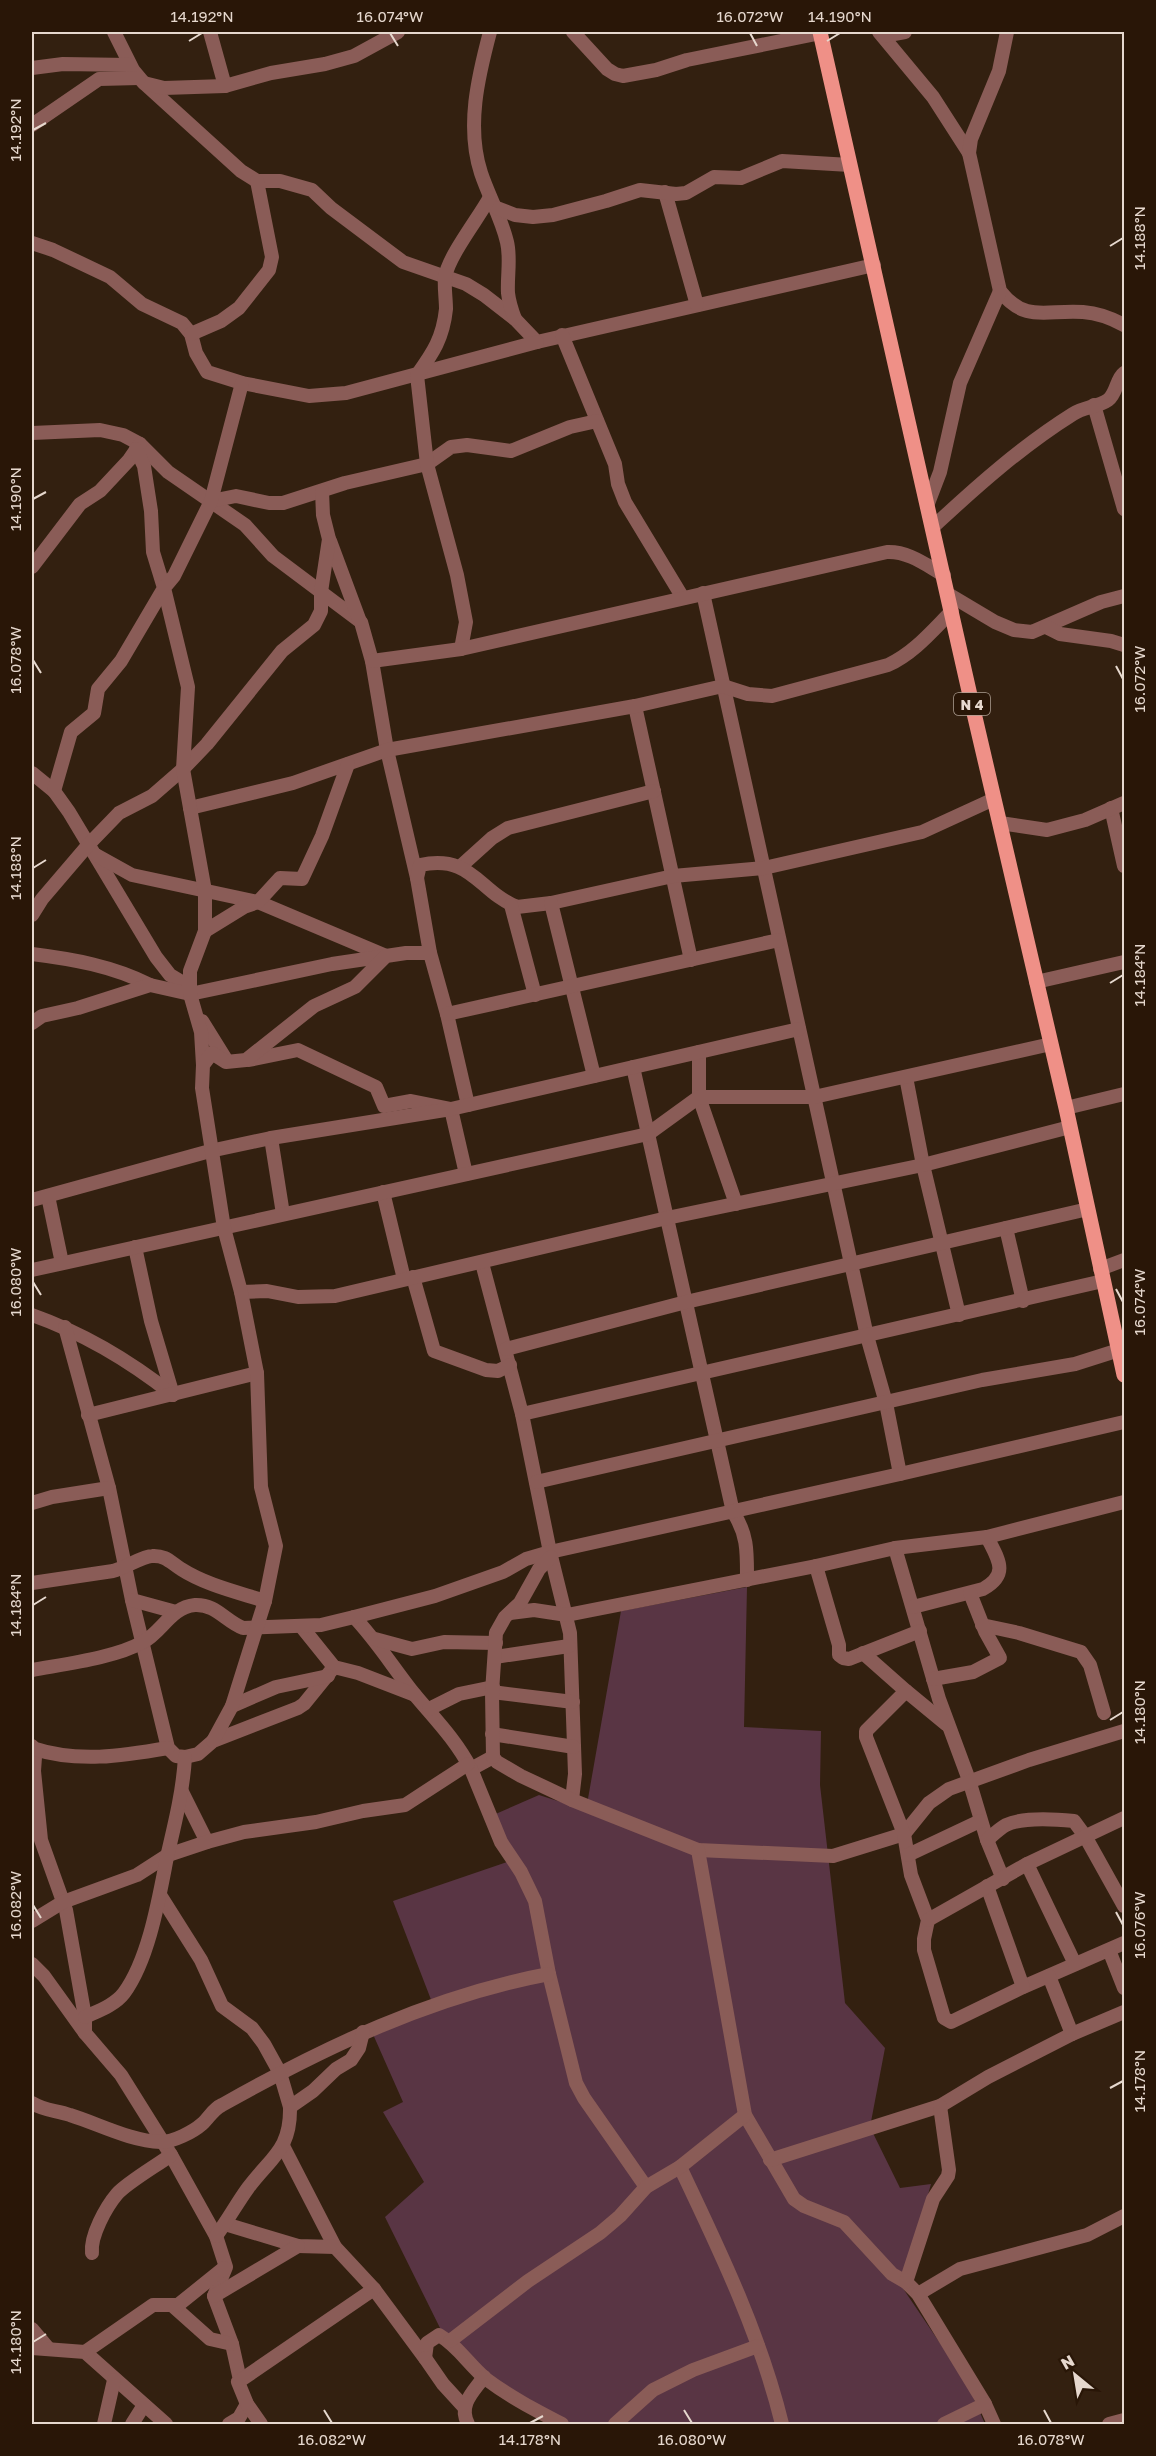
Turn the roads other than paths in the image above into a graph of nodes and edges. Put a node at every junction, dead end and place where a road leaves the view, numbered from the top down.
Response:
1 (114, 32) edge
2 (210, 32) edge
3 (398, 32) edge
4 (490, 32) edge
5 (573, 32) edge
6 (820, 32) edge
7 (905, 32) edge
8 (1007, 32) edge
9 (881, 34) edge
10 (130, 65) junction
11 (32, 68) edge
12 (141, 80) junction
13 (225, 86) junction
14 (32, 125) edge
15 (969, 153) junction
16 (850, 165) junction
17 (257, 181) junction
18 (665, 192) junction
19 (493, 203) junction
20 (32, 243) edge
21 (873, 265) junction
22 (445, 276) junction
23 (1000, 291) junction
24 (697, 305) junction
25 (515, 320) junction
26 (1125, 325) edge
27 (191, 334) junction
28 (562, 335) junction
29 (537, 342) junction
30 (1125, 373) edge
31 (417, 375) junction
32 (242, 383) junction
33 (1094, 405) junction
34 (597, 421) junction
35 (32, 433) edge
36 (138, 446) junction
37 (427, 464) junction
38 (322, 491) junction
39 (211, 501) junction
40 (927, 506) junction
41 (1125, 509) edge
42 (933, 527) junction
43 (329, 540) junction
44 (32, 567) edge
45 (944, 575) junction
46 (164, 588) junction
47 (321, 592) junction
48 (702, 593) junction
49 (948, 594) junction
50 (1125, 596) edge
51 (683, 598) junction
52 (952, 611) junction
53 (361, 622) junction
54 (1046, 627) junction
55 (1125, 645) edge
56 (461, 649) junction
57 (372, 661) junction
58 (723, 686) junction
59 (635, 706) junction
60 (387, 750) junction
61 (348, 764) junction
62 (183, 769) junction
63 (32, 773) edge
64 (54, 791) junction
65 (654, 791) junction
66 (994, 799) junction
67 (1118, 806) edge
68 (190, 808) junction
69 (1000, 823) junction
70 (92, 849) junction
71 (461, 866) junction
72 (1125, 866) edge
73 (764, 868) junction
74 (673, 876) junction
75 (417, 878) junction
76 (205, 891) junction
77 (258, 902) junction
78 (551, 903) junction
79 (511, 905) junction
80 (32, 915) edge
81 (206, 931) junction
82 (779, 940) junction
83 (430, 953) junction
84 (32, 954) edge
85 (386, 956) junction
86 (691, 960) junction
87 (1125, 962) edge
88 (1036, 982) junction
89 (150, 985) junction
90 (572, 987) junction
91 (190, 990) junction
92 (536, 995) junction
93 (195, 1011) junction
94 (447, 1014) junction
95 (32, 1023) edge
96 (799, 1029) junction
97 (1051, 1044) junction
98 (699, 1052) junction
99 (246, 1060) junction
100 (203, 1065) junction
101 (633, 1067) junction
102 (594, 1076) junction
103 (906, 1077) junction
104 (1125, 1094) edge
105 (699, 1097) junction
106 (814, 1097) junction
107 (468, 1105) junction
108 (1066, 1108) junction
109 (451, 1109) junction
110 (1070, 1127) junction
111 (648, 1134) junction
112 (271, 1138) junction
113 (210, 1151) junction
114 (923, 1165) junction
115 (466, 1174) junction
116 (835, 1183) junction
117 (383, 1192) junction
118 (48, 1196) junction
119 (32, 1200) edge
120 (736, 1204) junction
121 (1088, 1209) junction
122 (283, 1214) junction
123 (667, 1218) junction
124 (224, 1228) junction
125 (1006, 1228) junction
126 (942, 1243) junction
127 (135, 1246) junction
128 (1125, 1260) edge
129 (62, 1263) junction
130 (482, 1263) junction
131 (851, 1264) junction
132 (32, 1270) edge
133 (1101, 1275) junction
134 (408, 1279) junction
135 (241, 1292) junction
136 (1023, 1301) junction
137 (686, 1302) junction
138 (32, 1315) edge
139 (959, 1315) junction
140 (64, 1327) junction
141 (867, 1336) junction
142 (506, 1349) junction
143 (1119, 1350) junction
144 (510, 1365) junction
145 (257, 1373) junction
146 (702, 1373) junction
147 (1124, 1373) edge
148 (173, 1395) junction
149 (886, 1403) junction
150 (522, 1414) junction
151 (88, 1415) junction
152 (1125, 1422) edge
153 (717, 1442) junction
154 (900, 1474) junction
155 (536, 1482) junction
156 (109, 1488) junction
157 (1125, 1502) edge
158 (32, 1503) edge
159 (733, 1512) junction
160 (987, 1537) junction
161 (895, 1548) junction
162 (550, 1554) junction
163 (816, 1566) junction
164 (120, 1569) junction
165 (747, 1580) junction
166 (32, 1583) edge
167 (970, 1593) junction
168 (132, 1596) junction
169 (265, 1601) junction
170 (913, 1607) junction
171 (176, 1612) junction
172 (510, 1613) junction
173 (567, 1615) junction
174 (354, 1617) junction
175 (982, 1625) junction
176 (301, 1626) junction
177 (257, 1628) junction
178 (920, 1630) junction
179 (375, 1639) junction
180 (143, 1643) junction
181 (569, 1646) junction
182 (495, 1650) junction
183 (863, 1653) junction
184 (32, 1670) edge
185 (331, 1672) junction
186 (933, 1679) junction
187 (493, 1689) junction
188 (906, 1691) junction
189 (415, 1695) junction
190 (573, 1702) junction
191 (232, 1706) junction
192 (429, 1709) junction
193 (1104, 1713) dead end
194 (949, 1726) junction
195 (1125, 1731) edge
196 (492, 1734) junction
197 (213, 1741) junction
198 (32, 1747) edge
199 (574, 1747) junction
200 (168, 1748) junction
201 (185, 1757) junction
202 (493, 1757) junction
203 (470, 1767) junction
204 (969, 1780) junction
205 (183, 1792) junction
206 (572, 1800) junction
207 (1125, 1818) edge
208 (980, 1821) junction
209 (904, 1834) junction
210 (1085, 1836) junction
211 (987, 1840) junction
212 (207, 1842) junction
213 (698, 1850) junction
214 (168, 1855) junction
215 (908, 1855) junction
216 (1027, 1864) junction
217 (1003, 1879) junction
218 (987, 1886) junction
219 (160, 1895) junction
220 (63, 1902) junction
221 (1124, 1904) edge
222 (928, 1920) junction
223 (32, 1921) edge
224 (1125, 1943) edge
225 (1109, 1950) junction
226 (32, 1964) edge
227 (1075, 1964) junction
228 (549, 1974) junction
229 (1049, 1976) junction
230 (1023, 1987) junction
231 (1125, 1988) edge
232 (1125, 2012) edge
233 (85, 2017) junction
234 (85, 2032) junction
235 (363, 2032) junction
236 (1072, 2034) junction
237 (280, 2073) junction
238 (32, 2103) edge
239 (940, 2106) junction
240 (290, 2107) junction
241 (745, 2115) junction
242 (162, 2142) junction
243 (283, 2146) junction
244 (171, 2155) junction
245 (770, 2160) junction
246 (680, 2167) junction
247 (646, 2187) junction
248 (1125, 2216) edge
249 (220, 2230) junction
250 (298, 2246) junction
251 (334, 2247) junction
252 (92, 2253) dead end
253 (226, 2267) junction
254 (906, 2282) junction
255 (374, 2289) junction
256 (918, 2294) junction
257 (214, 2296) junction
258 (173, 2306) junction
259 (32, 2329) edge
260 (450, 2341) junction
261 (232, 2344) junction
262 (758, 2346) junction
263 (32, 2348) edge
264 (48, 2348) junction
265 (85, 2352) junction
266 (425, 2358) junction
267 (484, 2377) junction
268 (114, 2380) junction
269 (240, 2380) junction
270 (247, 2404) junction
271 (985, 2404) junction
272 (144, 2405) junction
273 (464, 2407) junction
274 (1125, 2420) edge
275 (104, 2424) edge
276 (132, 2424) edge
277 (166, 2424) edge
278 (229, 2424) edge
279 (261, 2424) edge
280 (468, 2424) edge
281 (562, 2424) edge
282 (615, 2424) edge
283 (782, 2424) edge
284 (944, 2424) edge
285 (994, 2424) edge
286 (1109, 2424) edge

1 - 10 street
2 - 13 street
3 - 13 street
4 - 19 street
5 - 6 street
6 - 16 main road, N 4
7 - 9 street
8 - 15 street
9 - 15 street
10 - 11 street
10 - 12 street
12 - 13 street
12 - 14 street
12 - 17 street
15 - 23 street
16 - 18 street
16 - 21 main road, N 4
17 - 22 street
17 - 27 street
18 - 19 street
18 - 24 street
19 - 22 street
19 - 25 street
20 - 27 street
21 - 24 street
21 - 40 main road, N 4
22 - 25 street
22 - 31 street
23 - 26 street
23 - 40 street
24 - 28 street
25 - 29 street
27 - 32 street
28 - 29 street
28 - 34 street
29 - 31 street
30 - 33 street
31 - 32 street
31 - 37 street
32 - 39 street
33 - 41 street
33 - 42 street
34 - 37 street
34 - 51 street
35 - 36 street
36 - 39 street
36 - 44 street
36 - 46 street
37 - 38 street
37 - 56 street
38 - 39 street
38 - 43 street
39 - 46 street
39 - 47 street
40 - 42 main road, N 4
42 - 45 main road, N 4
43 - 47 street
43 - 53 street
45 - 48 street
45 - 49 main road, N 4
46 - 62 street
46 - 64 street
47 - 53 street
47 - 62 street
48 - 51 street
48 - 58 street
49 - 52 main road, N 4
49 - 54 street
50 - 54 street
51 - 56 street
52 - 58 street
52 - 66 main road, N 4
53 - 57 street
54 - 55 street
56 - 57 street
57 - 60 street
58 - 59 street
58 - 73 street
59 - 60 street
59 - 65 street
60 - 61 street
60 - 75 street
61 - 68 street
61 - 77 street
62 - 68 street
62 - 70 street
63 - 64 street
64 - 70 street
65 - 71 street
65 - 74 street
66 - 69 main road, N 4
66 - 73 street
67 - 69 street
67 - 72 street
68 - 76 street
69 - 88 main road, N 4
70 - 76 street
70 - 80 street
70 - 91 street
71 - 75 street
71 - 79 street
73 - 74 street
73 - 82 street
74 - 78 street
74 - 86 street
75 - 83 street
76 - 77 street
76 - 81 street
77 - 81 street
77 - 85 street
78 - 79 street
78 - 90 street
79 - 92 street
81 - 91 street
82 - 86 street
82 - 96 street
83 - 85 street
83 - 94 street
84 - 89 street
85 - 91 street
85 - 99 street
86 - 90 street
87 - 88 street
88 - 97 main road, N 4
89 - 91 street
89 - 95 street
90 - 92 street
90 - 102 street
91 - 93 street
92 - 94 street
93 - 99 street
93 - 100 street
94 - 107 street
96 - 98 street
96 - 106 street
97 - 103 street
97 - 108 main road, N 4
98 - 101 street
98 - 105 street
99 - 100 street
99 - 109 street
100 - 113 street
101 - 102 street
101 - 111 street
102 - 107 street
103 - 106 street
103 - 114 street
104 - 108 street
105 - 106 street
105 - 111 street
105 - 120 street
106 - 116 street
107 - 109 street
108 - 110 main road, N 4
109 - 112 street
109 - 115 street
110 - 114 street
110 - 121 main road, N 4
111 - 115 street
111 - 123 street
112 - 113 street
112 - 122 street
113 - 118 street
113 - 124 street
114 - 116 street
114 - 126 street
115 - 117 street
116 - 120 street
116 - 131 street
117 - 122 street
117 - 134 street
118 - 119 street
118 - 129 street
120 - 123 street
121 - 125 street
121 - 133 main road, N 4
122 - 124 street
123 - 130 street
123 - 137 street
124 - 127 street
124 - 135 street
125 - 126 street
125 - 136 street
126 - 131 street
126 - 139 street
127 - 129 street
127 - 148 street
128 - 133 street
129 - 132 street
130 - 134 street
130 - 142 street
131 - 137 street
131 - 141 street
133 - 136 street
133 - 143 main road, N 4
134 - 135 street
134 - 144 street
135 - 145 street
136 - 139 street
137 - 142 street
137 - 146 street
138 - 140 street
139 - 141 street
140 - 148 street
140 - 151 street
141 - 146 street
141 - 149 street
142 - 144 street
143 - 147 main road, N 4
143 - 149 street
144 - 150 street
145 - 148 street
145 - 169 street
146 - 150 street
146 - 153 street
148 - 151 street
149 - 153 street
149 - 154 street
150 - 155 street
151 - 156 street
152 - 154 street
153 - 155 street
153 - 159 street
154 - 159 street
155 - 162 street
156 - 158 street
156 - 164 street
157 - 160 street
159 - 162 street
159 - 165 street
160 - 161 street
160 - 167 street
161 - 163 street
161 - 170 street
162 - 172 street
162 - 173 street
162 - 174 street
163 - 165 street
163 - 183 street
164 - 166 street
164 - 168 street
164 - 169 street
165 - 173 street
167 - 170 street
167 - 175 street
168 - 171 street
168 - 180 street
169 - 177 street
170 - 178 street
171 - 177 street
171 - 180 street
172 - 173 street
172 - 182 street
173 - 181 street
174 - 176 street
174 - 179 street
175 - 186 street
175 - 193 street
176 - 177 street
176 - 185 street
177 - 191 street
178 - 183 street
178 - 186 street
179 - 182 street
179 - 189 street
180 - 184 street
180 - 200 street
181 - 182 street
181 - 190 street
182 - 187 street
183 - 188 street
185 - 189 street
185 - 191 street
185 - 197 street
186 - 194 street
187 - 190 street
187 - 192 street
187 - 196 street
188 - 194 street
188 - 209 street
189 - 192 street
190 - 199 street
191 - 197 street
192 - 203 street
194 - 204 street
195 - 204 street
196 - 199 street
196 - 202 street
197 - 201 street
198 - 200 street
198 - 220 street
199 - 206 street
200 - 201 street
201 - 205 street
202 - 203 street
202 - 206 street
203 - 212 street
203 - 228 street
204 - 208 street
204 - 209 street
205 - 212 street
205 - 214 street
206 - 213 street
207 - 210 street
208 - 211 street
208 - 215 street
209 - 213 street
209 - 215 street
210 - 211 street
210 - 216 street
210 - 221 street
211 - 217 street
212 - 214 street
213 - 241 street
214 - 219 street
214 - 220 street
215 - 222 street
216 - 217 street
216 - 227 street
217 - 218 street
218 - 222 street
218 - 230 street
219 - 233 street
219 - 237 street
220 - 223 street
220 - 233 street
222 - 230 street
224 - 225 street
225 - 227 street
225 - 231 street
226 - 234 street
227 - 229 street
228 - 235 street
228 - 247 street
229 - 230 street
229 - 236 street
232 - 236 street
233 - 234 street
234 - 242 street
235 - 237 street
235 - 240 street
236 - 239 street
237 - 240 street
237 - 242 street
238 - 242 street
239 - 245 street
239 - 254 street
240 - 243 street
241 - 245 street
241 - 246 street
242 - 244 street
243 - 249 street
243 - 251 street
244 - 249 street
244 - 252 street
245 - 254 street
246 - 247 street
246 - 262 street
247 - 260 street
248 - 256 street
249 - 250 street
249 - 253 street
250 - 251 street
250 - 257 street
251 - 255 street
253 - 257 street
253 - 258 street
254 - 256 street
255 - 266 street
255 - 269 street
256 - 271 street
257 - 261 street
258 - 261 street
258 - 265 street
259 - 264 street
260 - 266 street
260 - 267 street
261 - 269 street
262 - 282 street
262 - 283 street
263 - 264 street
264 - 265 street
265 - 268 street
266 - 273 street
267 - 273 street
267 - 281 street
268 - 272 street
268 - 275 street
269 - 270 street
270 - 278 street
270 - 279 street
271 - 284 street
271 - 285 street
272 - 276 street
272 - 277 street
273 - 280 street
274 - 286 street

